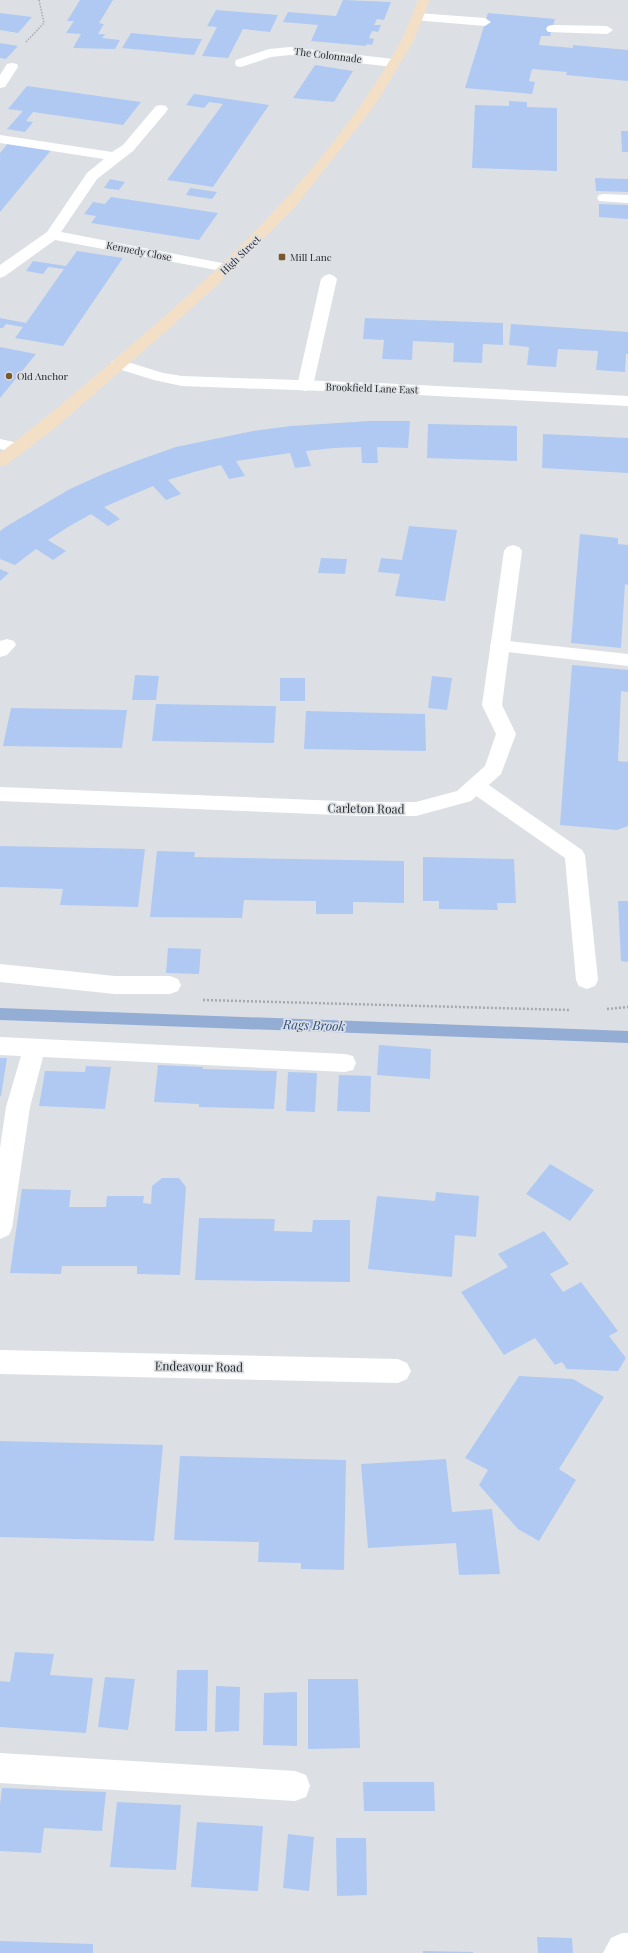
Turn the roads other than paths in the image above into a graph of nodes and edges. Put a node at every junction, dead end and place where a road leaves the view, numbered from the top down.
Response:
1 (424, 0) edge
2 (418, 17) junction
3 (485, 22) dead end
4 (552, 29) dead end
5 (607, 30) dead end
6 (241, 63) dead end
7 (393, 63) junction
8 (12, 67) dead end
9 (0, 84) edge
10 (161, 109) dead end
11 (0, 139) edge
12 (115, 157) junction
13 (604, 198) dead end
14 (628, 199) edge
15 (52, 235) junction
16 (227, 268) junction
17 (0, 273) edge
18 (330, 279) dead end
19 (118, 364) junction
20 (305, 386) junction
21 (628, 401) edge
22 (0, 444) edge
23 (17, 448) junction
24 (0, 461) edge
25 (513, 551) dead end
26 (499, 646) junction
27 (628, 660) edge
28 (476, 786) junction
29 (0, 794) edge
30 (0, 973) edge
31 (588, 980) dead end
32 (170, 985) dead end
33 (0, 1046) edge
34 (34, 1049) junction
35 (345, 1063) dead end
36 (0, 1228) edge
37 (0, 1362) edge
38 (398, 1371) dead end
39 (0, 1768) edge
40 (295, 1786) dead end
41 (628, 1949) edge
42 (619, 1953) edge

1 - 2 main road, High Street
2 - 3 street
2 - 7 main road, High Street
4 - 5 street
6 - 7 street, The Colonnade
7 - 16 main road, High Street
8 - 9 street
10 - 12 street
11 - 12 street
12 - 15 street
13 - 14 street
15 - 16 street, Kennedy Close
15 - 17 street
16 - 19 main road, High Street
18 - 20 street
19 - 20 street, Brookfield Lane East
19 - 23 main road, High Street
20 - 21 street, Brookfield Lane East
22 - 23 street
23 - 24 main road, High Street
25 - 26 street, Carleton Road
26 - 27 street
26 - 28 street, Carleton Road
28 - 29 street, Carleton Road
28 - 31 street
30 - 32 street
33 - 34 street
34 - 35 street
34 - 36 street
37 - 38 street, Endeavour Road
39 - 40 street
41 - 42 street

